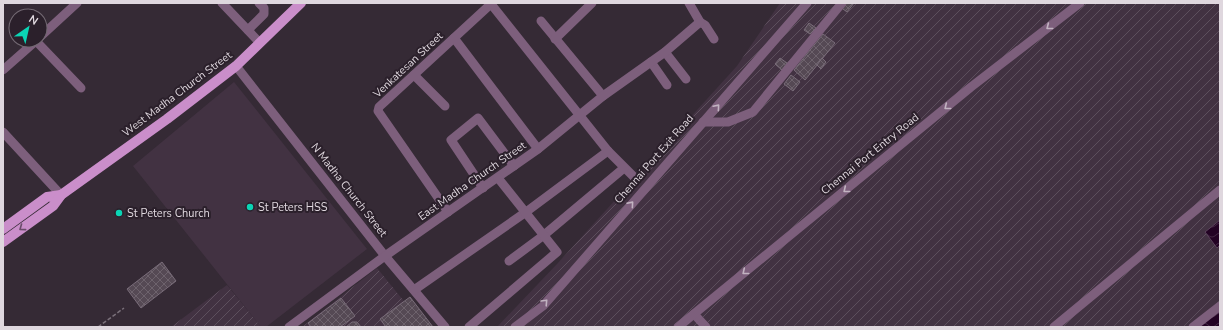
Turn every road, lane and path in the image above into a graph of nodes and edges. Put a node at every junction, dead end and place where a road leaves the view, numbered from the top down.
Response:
1 (77, 3) edge
2 (222, 3) edge
3 (259, 3) edge
4 (300, 3) edge
5 (491, 3) edge
6 (592, 3) edge
7 (688, 3) edge
8 (807, 3) edge
9 (842, 3) edge
10 (1080, 3) edge
11 (541, 21) dead end
12 (700, 22) junction
13 (48, 30) edge
14 (248, 30) junction
15 (454, 38) junction
16 (555, 39) junction
17 (714, 39) dead end
18 (259, 42) junction
19 (28, 48) edge
20 (46, 48) edge
21 (665, 52) junction
22 (651, 62) junction
23 (236, 66) junction
24 (3, 70) edge
25 (414, 75) junction
26 (686, 79) dead end
27 (667, 85) dead end
28 (80, 88) dead end
29 (603, 96) junction
30 (445, 106) dead end
31 (580, 115) junction
32 (703, 122) junction
33 (3, 132) edge
34 (538, 149) junction
35 (608, 151) junction
36 (514, 166) junction
37 (624, 168) junction
38 (634, 177) dead end
39 (498, 178) junction
40 (483, 188) junction
41 (1220, 190) edge
42 (61, 195) junction
43 (448, 212) junction
44 (526, 212) junction
45 (33, 214) junction
46 (3, 229) edge
47 (544, 235) junction
48 (3, 242) edge
49 (385, 256) junction
50 (509, 261) dead end
51 (414, 290) junction
52 (1220, 306) edge
53 (124, 308) dead end
54 (694, 314) junction
55 (98, 327) edge
56 (289, 327) edge
57 (445, 327) edge
58 (469, 327) edge
59 (515, 327) edge
60 (678, 327) edge
61 (706, 327) edge
62 (1054, 327) edge
63 (1193, 327) edge

1 - 13 street
2 - 14 street
3 - 14 street
4 - 18 main road, West Madha Church Street
5 - 15 street, Venkatesan Street
5 - 31 street
6 - 16 street
7 - 12 street
32 -> 8 street, Chennai Port Exit Road
9 - 32 street
10 -> 54 street, Chennai Port Entry Road
11 - 16 street
12 - 17 street
12 - 21 street, East Madha Church Street
14 - 18 street
15 - 25 street, Venkatesan Street
15 - 34 street
16 - 29 street
18 - 23 main road, West Madha Church Street
19 - 24 street
20 - 28 street
21 - 22 street, East Madha Church Street
21 - 26 street
22 - 27 street
22 - 29 street, East Madha Church Street
23 - 42 main road, West Madha Church Street
23 - 49 street, N Madha Church Street
25 - 30 street
25 - 43 street, Venkatesan Street
29 - 31 street, East Madha Church Street
31 - 34 street, East Madha Church Street
31 - 35 street
59 -> 32 street, Chennai Port Exit Road
33 - 42 street
34 - 36 street, East Madha Church Street
35 - 37 street
35 - 44 street
36 - 39 street, East Madha Church Street
36 - 40 street
37 - 38 street
37 - 47 street
39 - 40 street, East Madha Church Street
39 - 44 street
40 - 43 street, East Madha Church Street
41 - 62 street
42 - 45 main road, West Madha Church Street
43 - 49 street, East Madha Church Street
44 - 47 street
44 - 51 street
45 - 46 main road, West Madha Church Street
45 -> 48 main road, West Madha Church Street
47 - 50 street
47 - 58 street
49 - 51 street, N Madha Church Street
49 - 56 street, East Madha Church Street
51 - 57 street, N Madha Church Street
52 - 63 street
53 - 55 path
54 - 60 street, Chennai Port Entry Road
54 - 61 street

